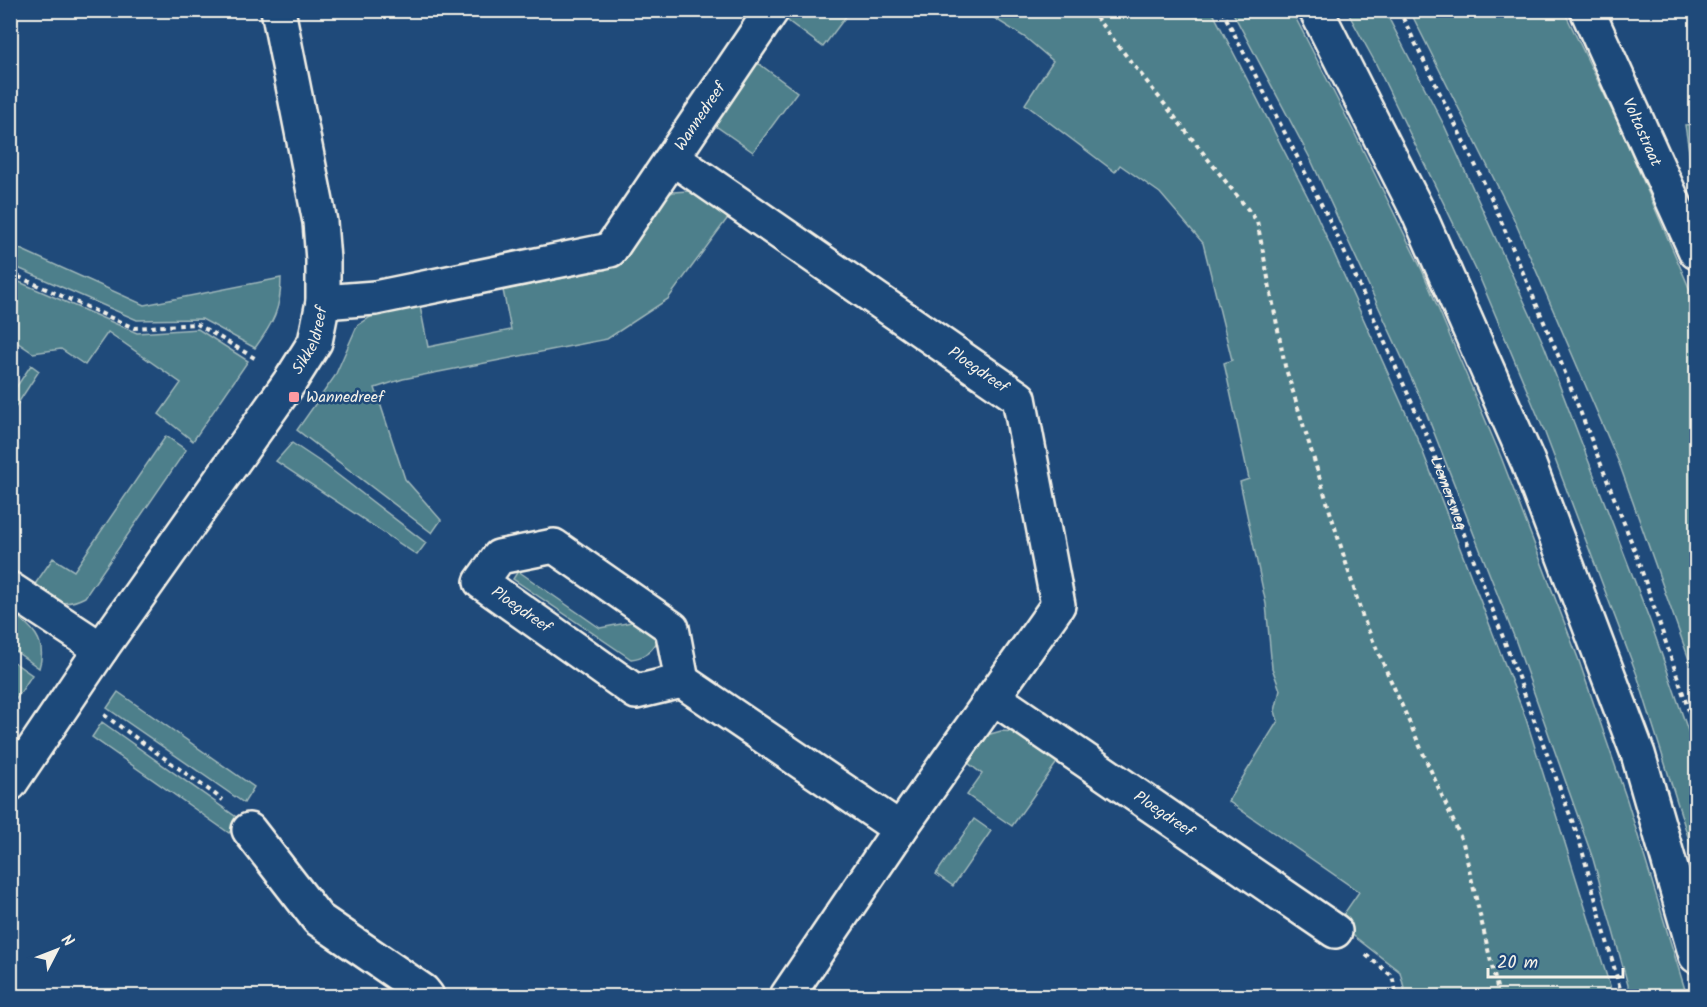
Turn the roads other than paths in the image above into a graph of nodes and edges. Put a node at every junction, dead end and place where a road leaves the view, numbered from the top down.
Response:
1 (278, 10) edge
2 (772, 10) edge
3 (1316, 10) edge
4 (1587, 10) edge
5 (674, 159) junction
6 (1696, 252) edge
7 (323, 302) junction
8 (10, 590) edge
9 (101, 649) junction
10 (682, 681) junction
11 (993, 697) junction
12 (10, 784) edge
13 (900, 829) junction
14 (249, 831) road end
15 (1335, 931) road end
16 (1696, 956) edge
17 (427, 996) edge
18 (787, 996) edge

1 - 7 street, Sikkeldreef
2 - 5 street, Wannedreef
3 - 16 street
4 - 6 street, Voltastraat
5 - 7 street, Wannedreef
5 - 11 street, Ploegdreef
7 - 9 street, Sikkeldreef
8 - 9 street
9 - 12 street, Sikkeldreef
10 - 10 street, Ploegdreef
10 - 13 street
11 - 13 street, Ploegdreef
11 - 15 street, Ploegdreef
13 - 18 street, Ploegdreef
14 - 17 street

